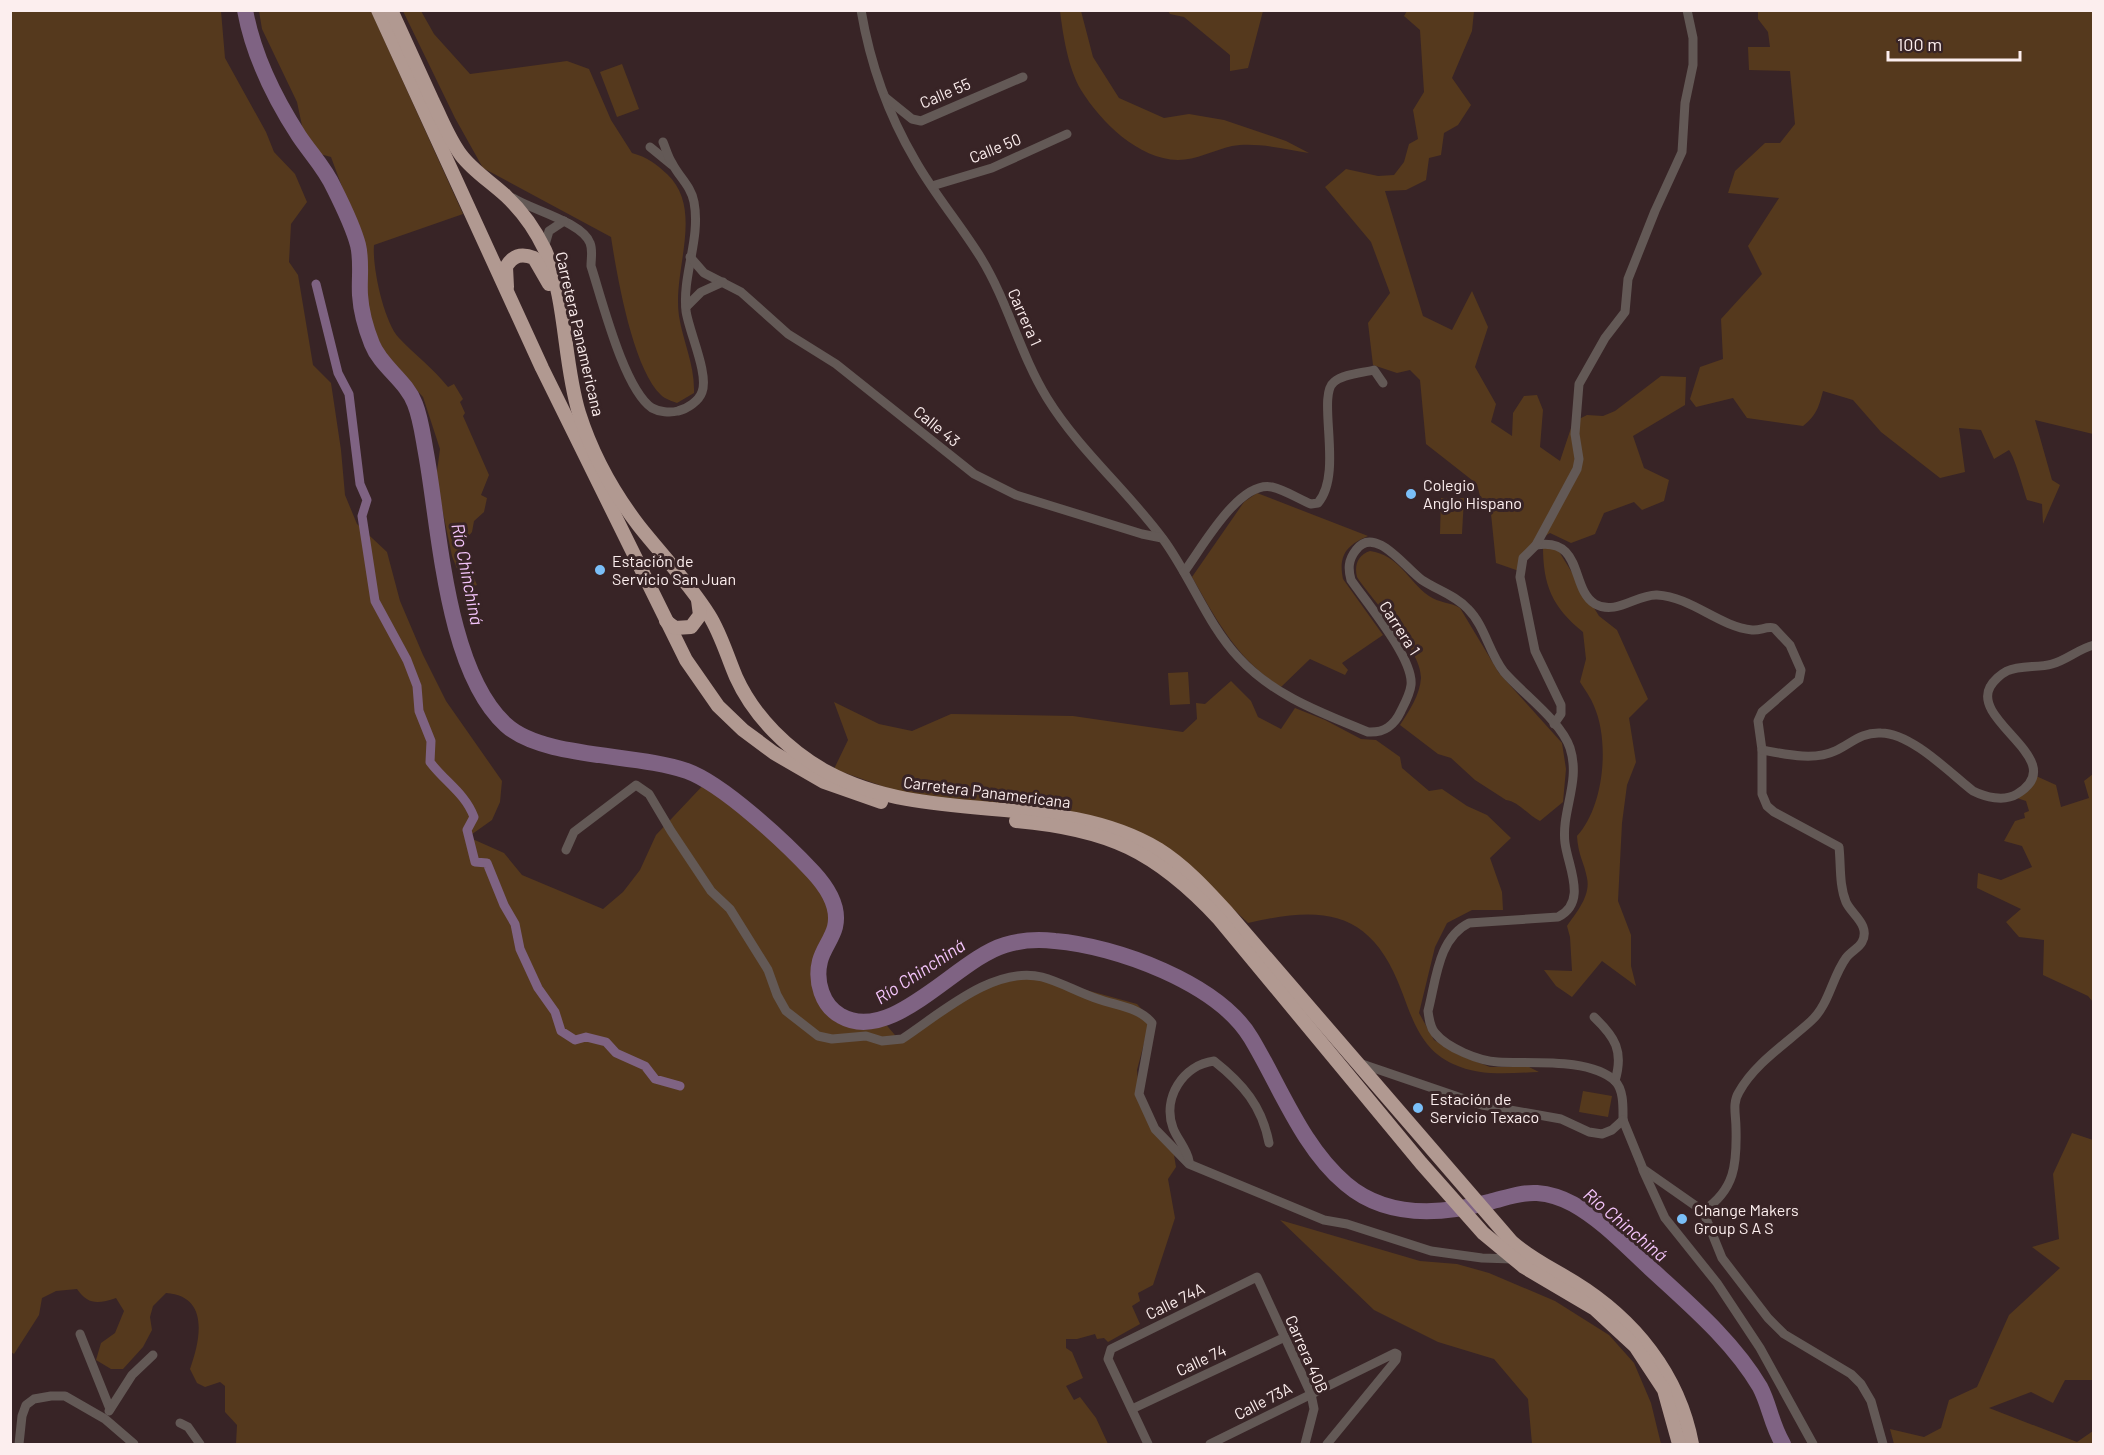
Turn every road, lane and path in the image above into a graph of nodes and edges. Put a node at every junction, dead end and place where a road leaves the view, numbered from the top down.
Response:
1 (378, 10) edge
2 (391, 10) edge
3 (861, 10) edge
4 (1687, 10) edge
5 (1023, 77) dead end
6 (884, 97) junction
7 (1067, 134) dead end
8 (663, 142) dead end
9 (650, 147) dead end
10 (672, 165) junction
11 (489, 181) junction
12 (932, 186) junction
13 (564, 221) junction
14 (544, 248) junction
15 (690, 257) junction
16 (723, 282) junction
17 (509, 299) junction
18 (686, 307) junction
19 (559, 308) junction
20 (1383, 383) dead end
21 (1162, 538) junction
22 (1544, 544) junction
23 (1184, 572) junction
24 (698, 599) junction
25 (663, 616) junction
26 (2094, 645) edge
27 (1554, 724) junction
28 (1762, 750) junction
29 (566, 850) dead end
30 (1594, 1017) dead end
31 (1357, 1063) junction
32 (1615, 1081) junction
33 (1623, 1120) junction
34 (1269, 1143) dead end
35 (1189, 1164) junction
36 (1643, 1169) junction
37 (1703, 1211) junction
38 (1513, 1259) junction
39 (1257, 1277) joint
40 (80, 1334) dead end
41 (1283, 1338) junction
42 (153, 1355) dead end
43 (1311, 1394) junction
44 (1132, 1409) junction
45 (107, 1414) junction
46 (180, 1423) dead end
47 (19, 1444) edge
48 (134, 1444) edge
49 (200, 1444) edge
50 (1148, 1444) edge
51 (1210, 1444) edge
52 (1305, 1444) edge
53 (1328, 1444) edge
54 (1679, 1444) edge
55 (1692, 1444) edge
56 (1813, 1444) edge
57 (1883, 1444) edge

1 - 17 highway, Carretera Panamericana
2 - 11 highway, Carretera Panamericana
3 - 6 street, Carrera 1
4 - 22 street
5 - 6 street, Calle 55
6 - 12 street, Carrera 1
7 - 12 street, Calle 50
8 - 10 street
9 - 10 street
10 - 15 street
11 - 13 street
11 - 14 highway, Carretera Panamericana
12 - 21 street, Carrera 1
13 - 14 street
13 - 18 street
14 - 19 highway, Carretera Panamericana
15 - 16 street, Calle 43
15 - 18 street
16 - 18 street
16 - 21 street, Calle 43
17 - 19 highway
17 - 25 highway, Carretera Panamericana
19 - 24 highway, Carretera Panamericana
20 - 23 street
21 - 23 street, Carrera 1
22 - 27 street
22 - 28 street
23 - 27 street, Carrera 1
24 - 25 highway
24 - 31 highway, Carretera Panamericana
25 - 38 highway, Carretera Panamericana
26 - 28 street
27 - 32 street, Carrera 1
28 - 37 street
29 - 35 street
30 - 32 street
31 - 33 street
31 - 55 highway, Carretera Panamericana
32 - 33 street
33 - 36 street
34 - 35 street
35 - 38 street
36 - 37 street
36 - 56 street
37 - 57 street
38 - 54 highway, Carretera Panamericana
39 - 41 street, Carrera 40B
39 - 44 street, Calle 74A
40 - 45 street
41 - 43 street, Carrera 40B
41 - 44 street, Calle 74
42 - 45 street
43 - 51 street, Calle 73A
43 - 52 street, Carrera 40B
43 - 53 street, Calle 73A
44 - 50 street
45 - 47 street
45 - 48 street
46 - 49 street

